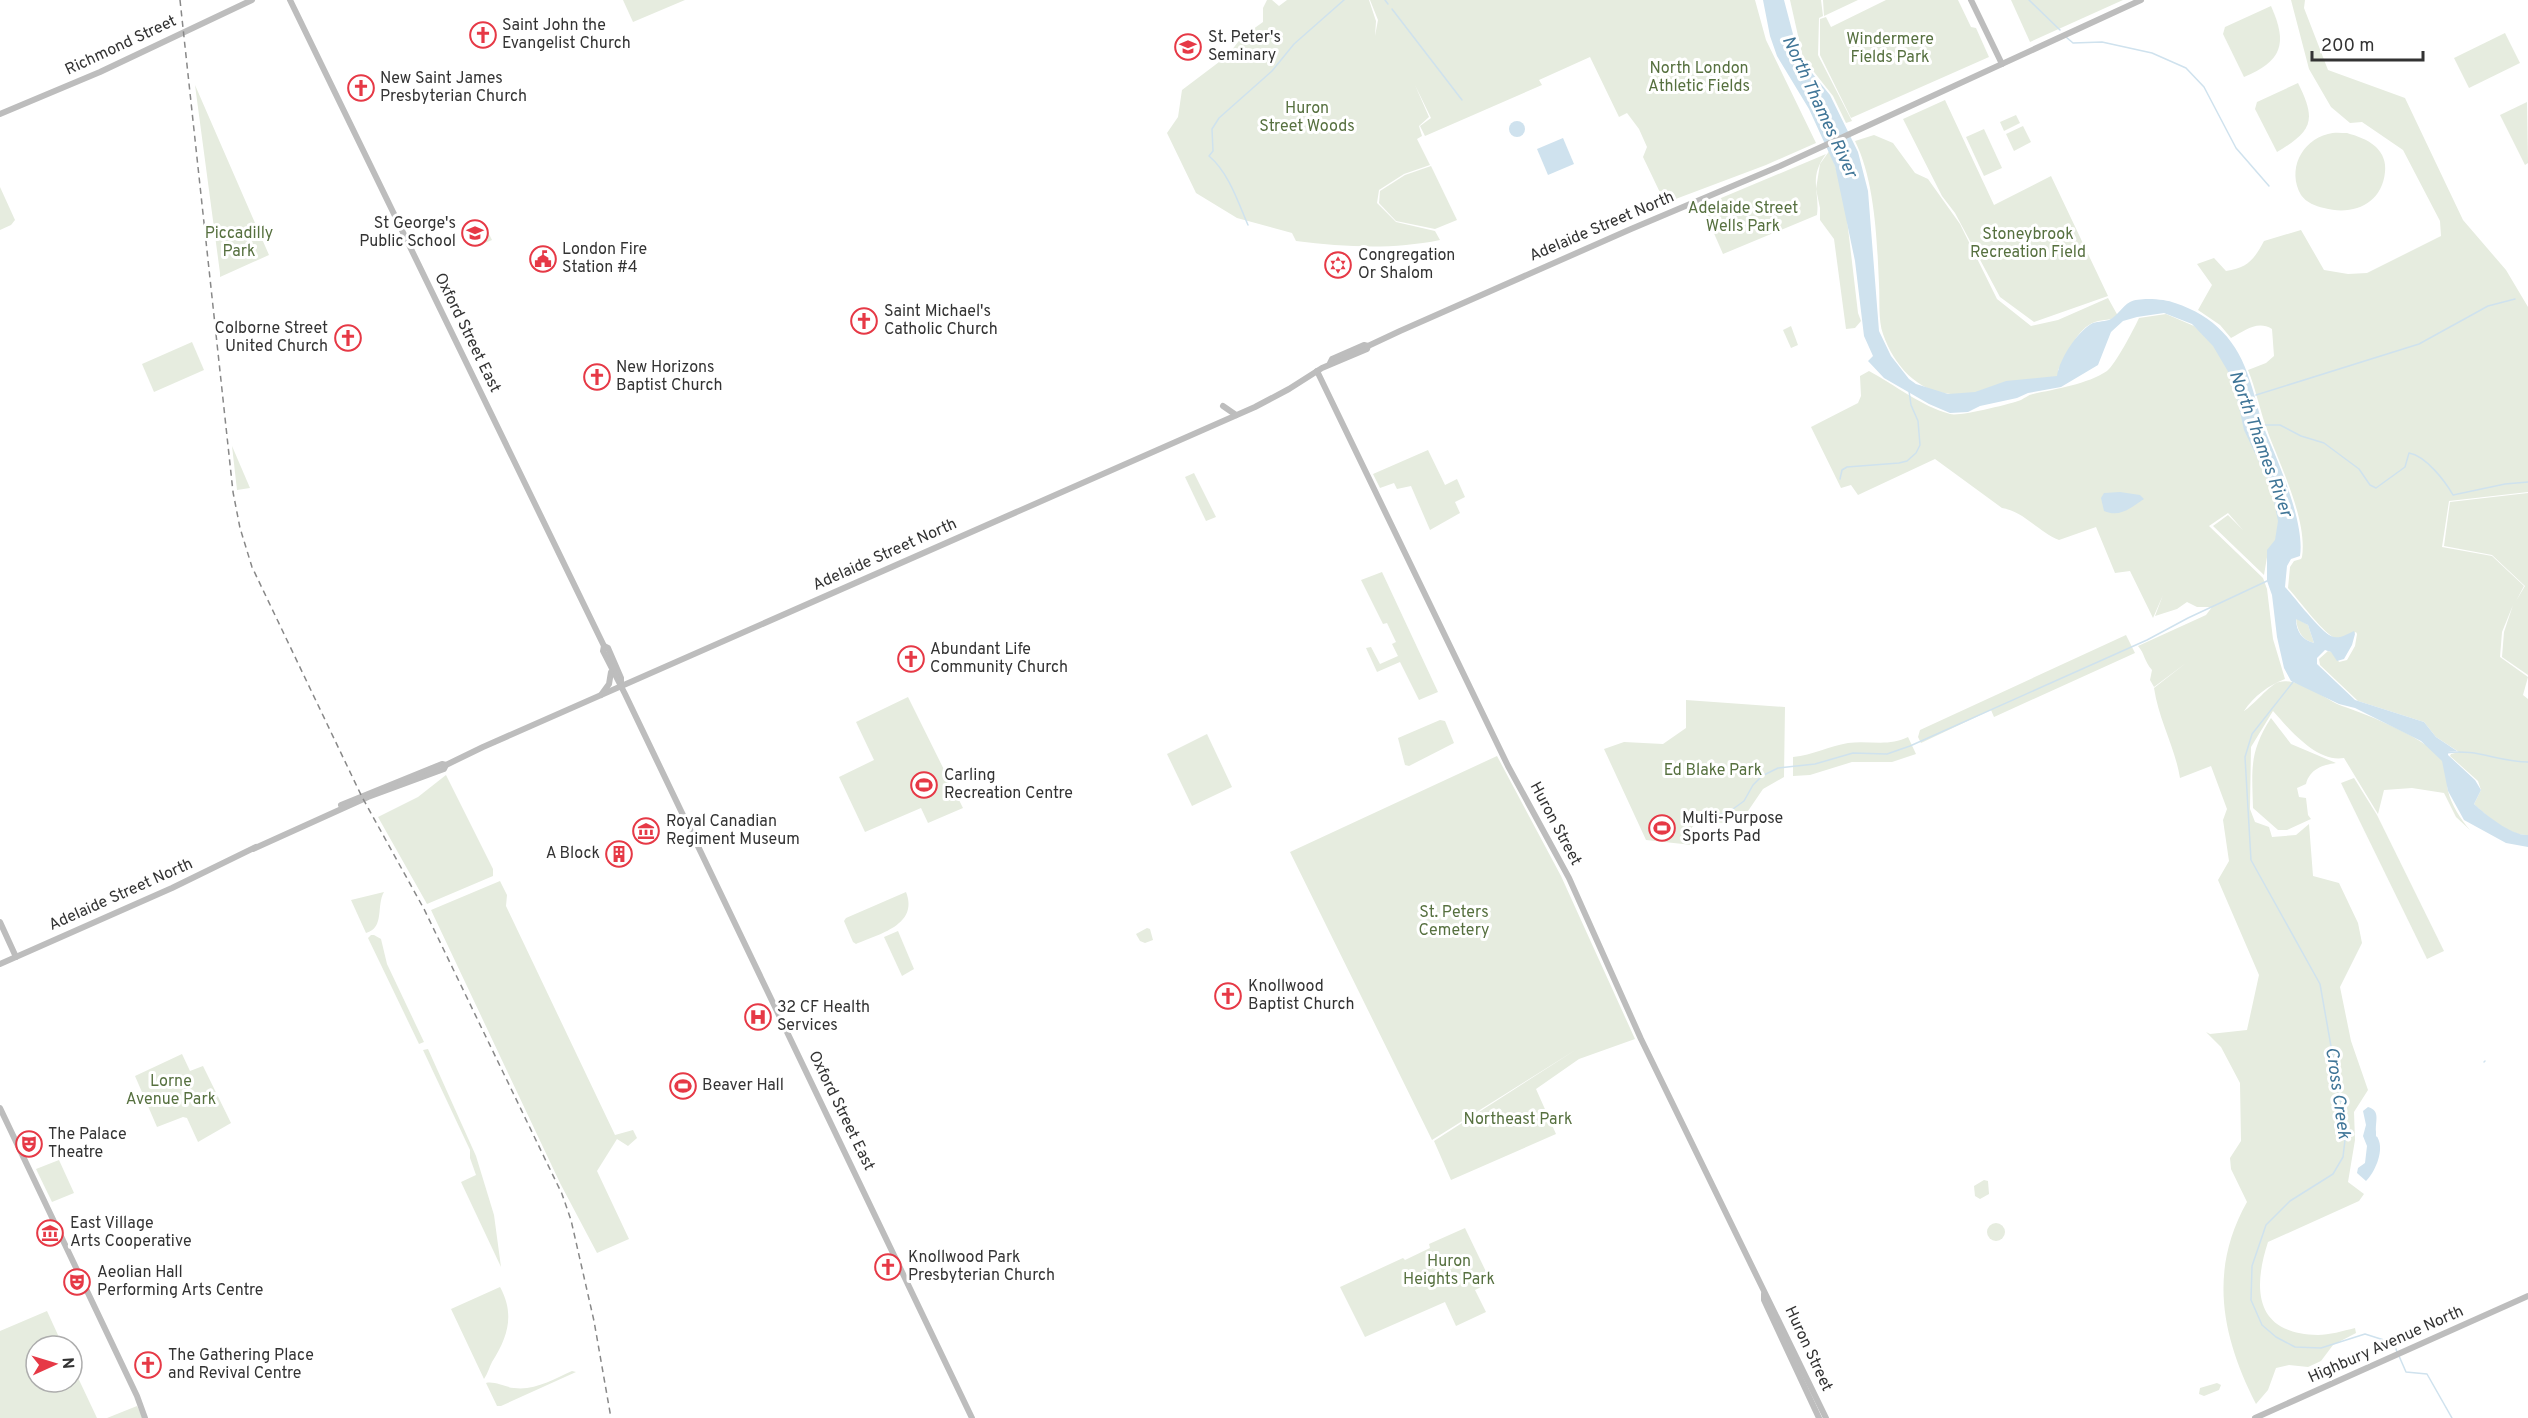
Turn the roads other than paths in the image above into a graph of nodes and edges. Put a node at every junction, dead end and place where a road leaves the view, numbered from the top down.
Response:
1 (252, 0) edge
2 (290, 0) edge
3 (1971, 0) edge
4 (2141, 0) edge
5 (2001, 64) junction
6 (0, 114) edge
7 (1317, 371) junction
8 (1300, 382) junction
9 (1323, 382) junction
10 (1236, 415) junction
11 (1221, 421) junction
12 (604, 646) junction
13 (611, 668) junction
14 (621, 687) junction
15 (601, 696) junction
16 (0, 922) edge
17 (16, 957) junction
18 (0, 964) edge
19 (0, 1108) edge
20 (1764, 1294) junction
21 (2528, 1296) edge
22 (147, 1418) edge
23 (972, 1418) edge
24 (1819, 1418) edge
25 (1826, 1418) edge
26 (2255, 1418) edge

1 - 6 main road, Richmond Street
2 - 12 main road, Oxford Street East
3 - 5 main road
4 - 5 main road, Adelaide Street North
5 - 7 main road, Adelaide Street North
7 - 8 main road, Adelaide Street North
7 - 9 main road, Huron Street
8 - 9 main road
8 - 10 main road, Adelaide Street North
9 - 20 main road, Huron Street
10 - 11 main road, Adelaide Street North
10 - 11 main road
11 - 14 main road, Adelaide Street North
12 - 13 main road, Oxford Street East
12 - 14 main road, Oxford Street East
13 - 14 main road, Oxford Street East
13 - 15 main road
14 - 15 main road, Adelaide Street North
14 - 23 main road, Oxford Street East
15 - 17 main road, Adelaide Street North
16 - 17 main road
17 - 18 main road, Adelaide Street North
19 - 22 main road
20 - 24 main road, Huron Street
20 - 25 main road, Huron Street
21 - 26 main road, Highbury Avenue North

